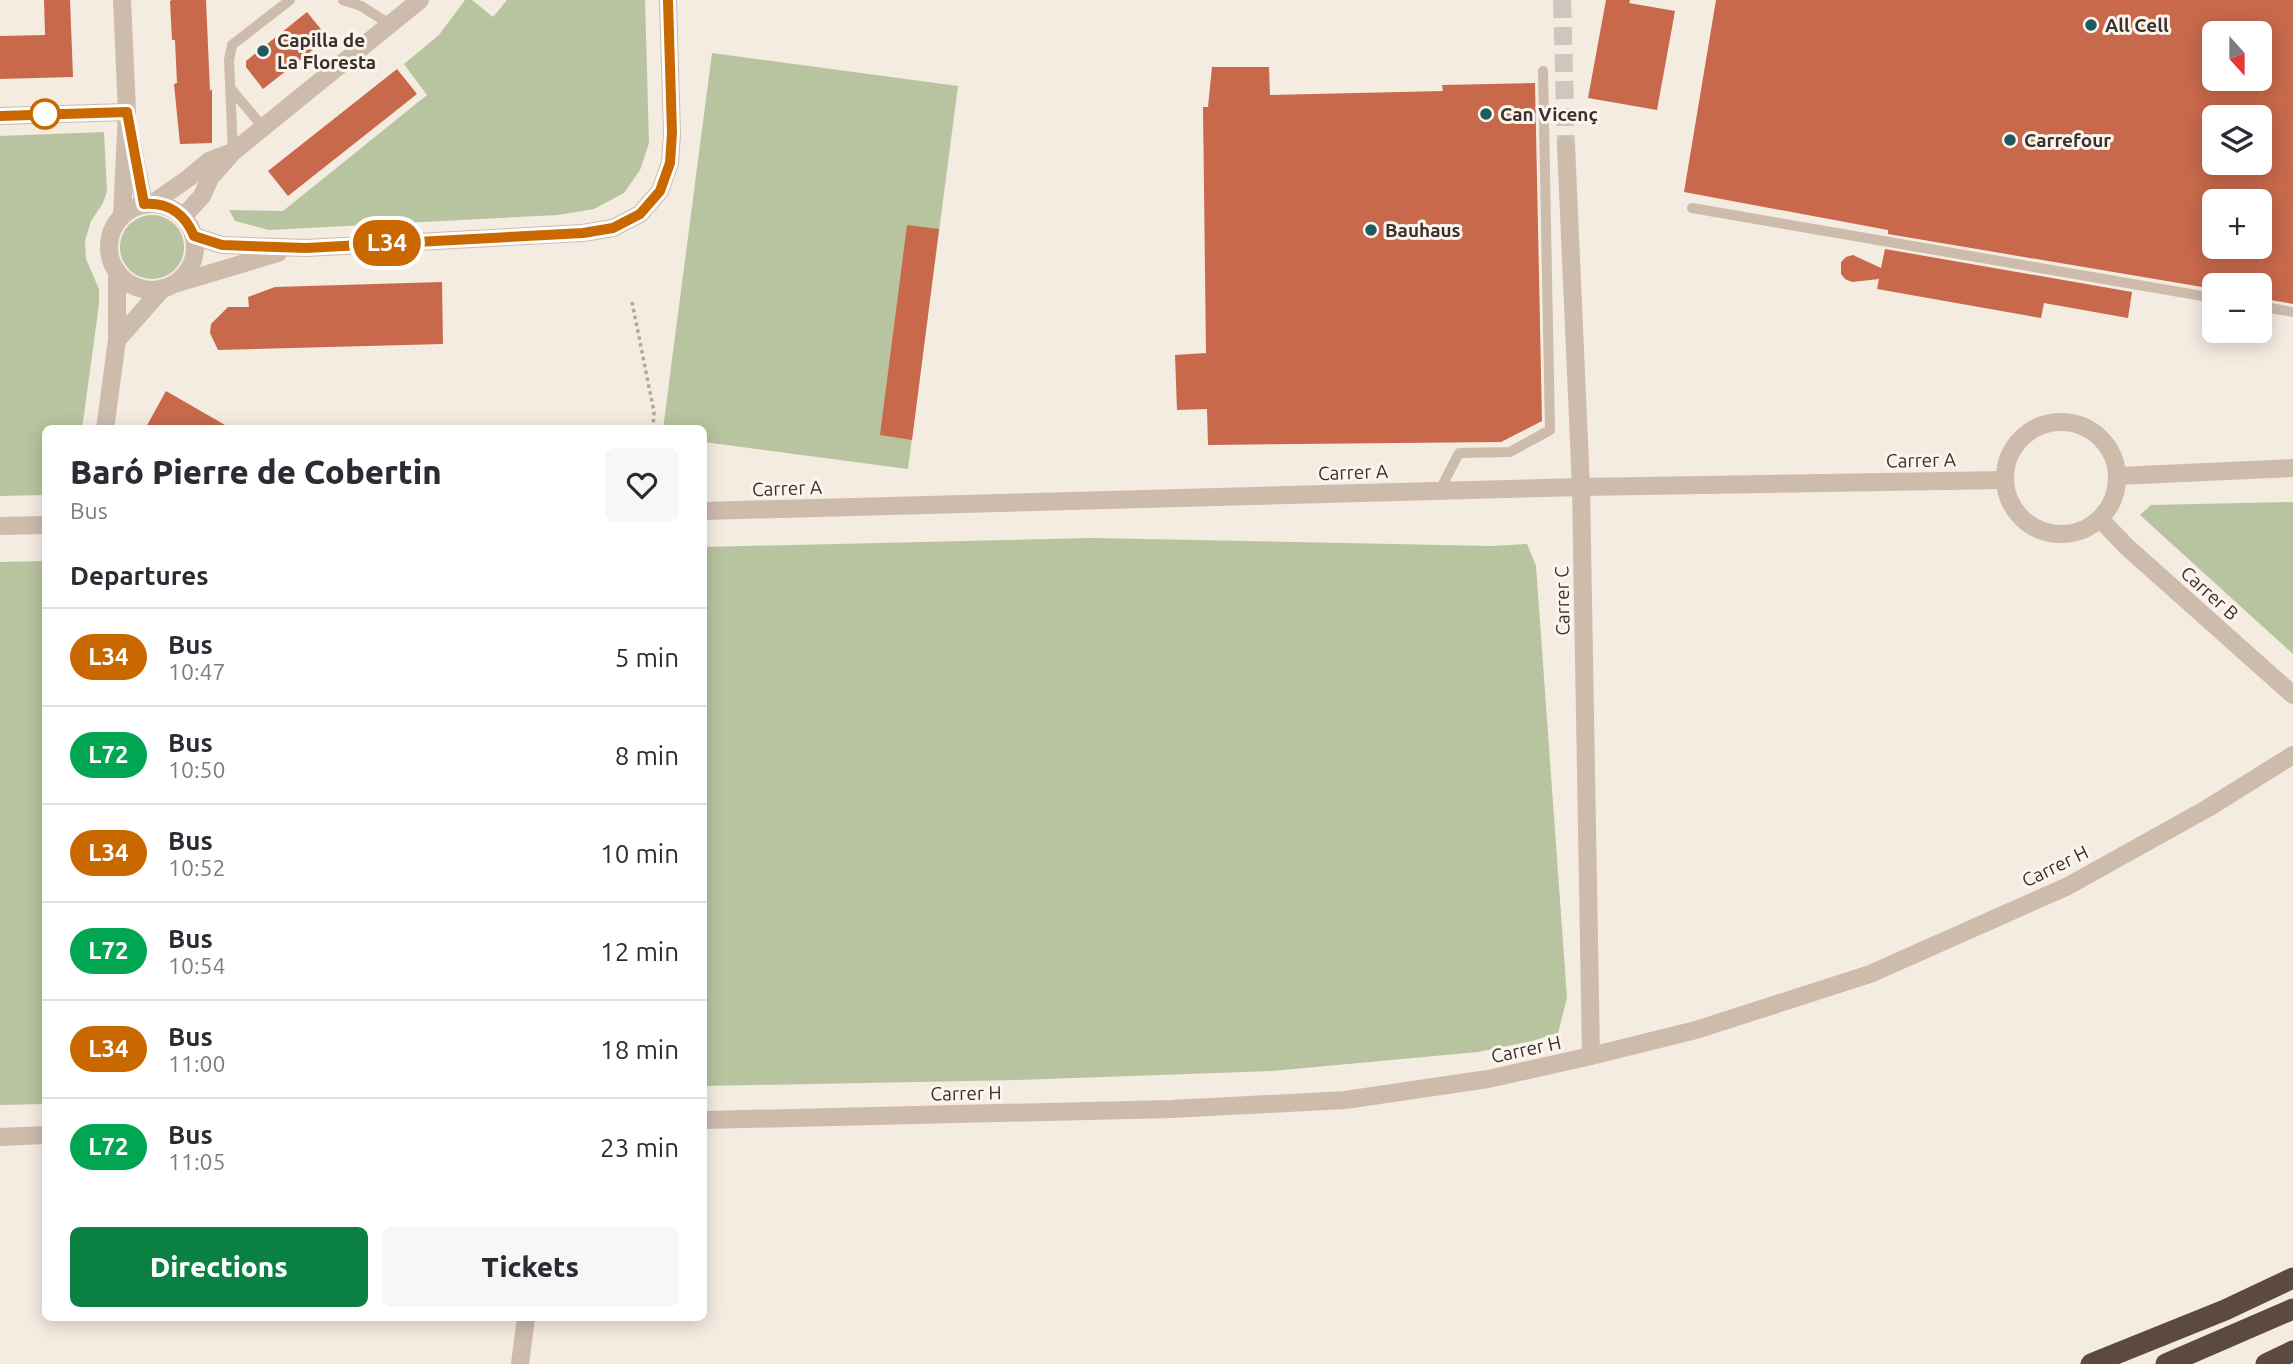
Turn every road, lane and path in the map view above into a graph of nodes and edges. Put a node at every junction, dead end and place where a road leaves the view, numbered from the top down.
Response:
1 (122, 0) edge
2 (290, 0) edge
3 (344, 0) edge
4 (420, 0) edge
5 (668, 0) edge
6 (391, 25) junction
7 (1543, 71) dead end
8 (231, 89) junction
9 (127, 112) junction
10 (0, 116) edge
11 (263, 127) junction
12 (1566, 145) tunnel mouth
13 (233, 152) junction
14 (149, 204) junction
15 (1692, 208) dead end
16 (122, 216) junction
17 (183, 216) junction
18 (194, 236) junction
19 (306, 248) junction
20 (117, 271) junction
21 (169, 286) junction
22 (2202, 296) edge
23 (632, 302) dead end
24 (2272, 308) edge
25 (2293, 312) edge
26 (117, 340) junction
27 (106, 425) edge
28 (653, 425) edge
29 (2293, 468) edge
30 (2118, 476) junction
31 (2005, 480) junction
32 (1581, 487) junction
33 (1440, 490) junction
34 (707, 511) edge
35 (2100, 519) junction
36 (42, 524) edge
37 (0, 526) edge
38 (2293, 695) edge
39 (2293, 755) edge
40 (1591, 1056) junction
41 (707, 1120) edge
42 (42, 1135) edge
43 (0, 1136) edge
44 (2293, 1278) edge
45 (2293, 1309) edge
46 (526, 1321) edge
47 (2293, 1351) edge
48 (520, 1364) edge
49 (2091, 1364) edge
50 (2166, 1364) edge
51 (2266, 1364) edge

1 - 9 street
2 - 8 lane
3 - 6 lane
4 - 6 street
5 - 19 street
6 - 11 street
7 - 33 lane
8 - 11 lane
8 - 13 lane
9 - 10 street
9 - 14 street
9 - 16 street
11 - 13 street
12 - 32 street, Carrer C
13 - 14 street
13 - 17 street
14 - 16 street
14 - 17 street
15 - 22 lane
16 - 20 street
17 - 18 street
18 - 19 street
18 - 21 street
19 - 21 street
20 - 21 street
20 - 26 street
21 - 26 street
23 - 28 path
24 - 25 lane
26 - 27 street
29 - 30 street
30 - 31 street
30 - 35 street
31 - 32 street, Carrer A
31 - 35 street
32 - 33 street, Carrer A
32 - 40 street, Carrer C
33 - 34 street, Carrer A
35 - 38 street, Carrer B
36 - 37 street
39 - 40 street, Carrer H
40 - 41 street, Carrer H
42 - 43 street
44 - 49 highway
45 - 50 highway
46 - 48 street
47 - 51 highway

